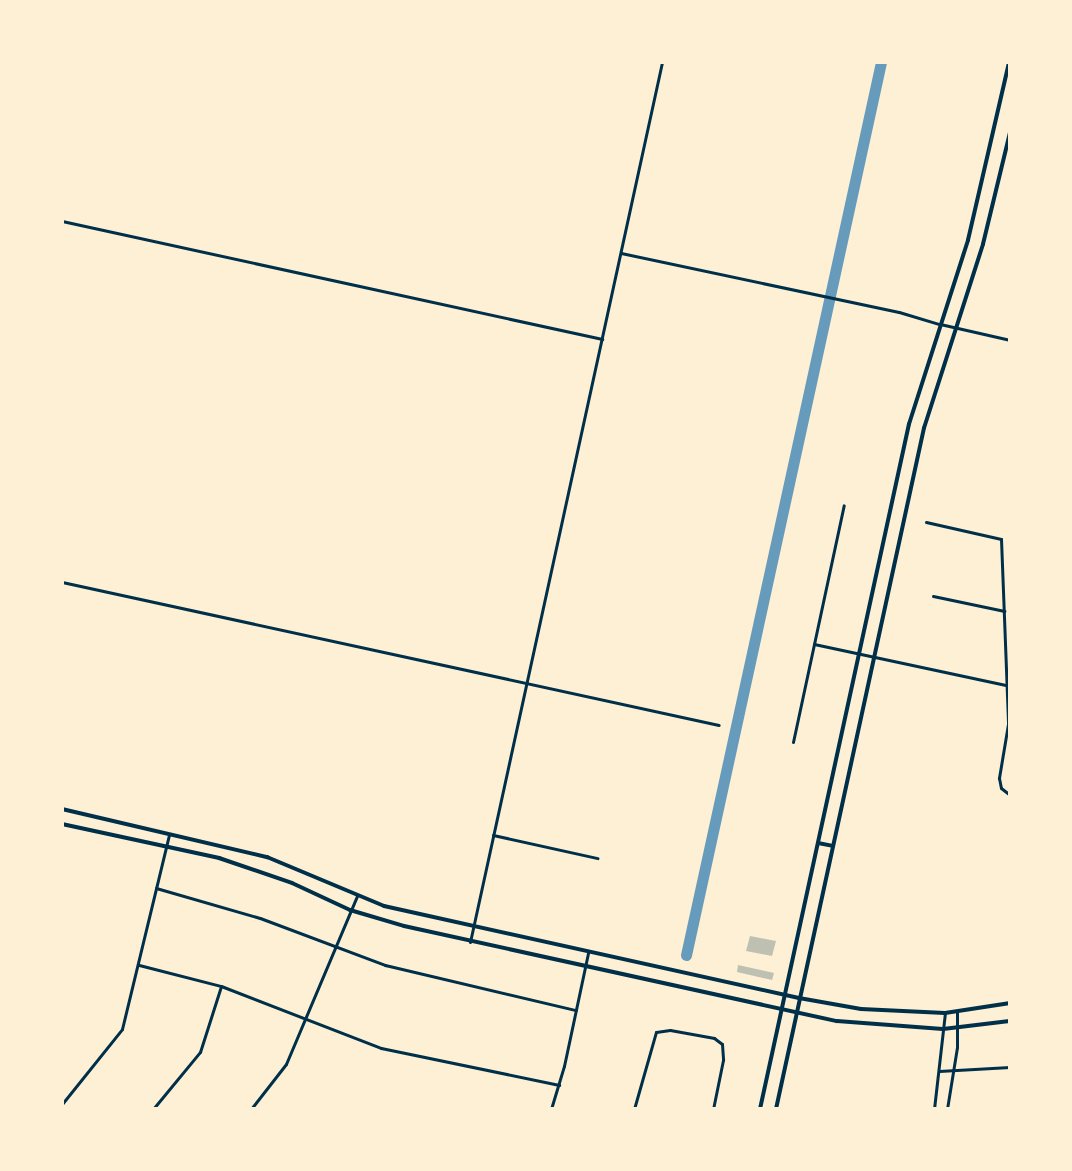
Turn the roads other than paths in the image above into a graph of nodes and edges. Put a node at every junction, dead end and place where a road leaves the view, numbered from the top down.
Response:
1 (662, 62) edge
2 (1009, 62) edge
3 (1010, 132) edge
4 (62, 221) edge
5 (621, 253) junction
6 (939, 324) junction
7 (955, 327) junction
8 (602, 339) junction
9 (1010, 340) edge
10 (844, 505) dead end
11 (926, 522) dead end
12 (62, 582) edge
13 (933, 596) dead end
14 (1004, 611) junction
15 (814, 644) junction
16 (859, 655) junction
17 (875, 658) junction
18 (527, 683) junction
19 (1007, 686) junction
20 (719, 725) dead end
21 (793, 742) dead end
22 (1010, 795) edge
23 (62, 809) edge
24 (62, 824) edge
25 (169, 834) junction
26 (493, 835) junction
27 (818, 843) junction
28 (833, 846) junction
29 (166, 847) junction
30 (597, 858) dead end
31 (156, 888) junction
32 (357, 895) junction
33 (350, 910) junction
34 (473, 928) junction
35 (470, 942) junction
36 (333, 948) junction
37 (588, 953) junction
38 (139, 965) junction
39 (585, 968) junction
40 (221, 986) junction
41 (786, 994) junction
42 (799, 998) junction
43 (1010, 1003) edge
44 (576, 1010) junction
45 (782, 1010) junction
46 (796, 1012) junction
47 (957, 1012) junction
48 (945, 1013) junction
49 (304, 1020) junction
50 (1010, 1021) edge
51 (957, 1027) junction
52 (943, 1029) junction
53 (1010, 1067) edge
54 (939, 1071) junction
55 (953, 1073) junction
56 (559, 1085) junction
57 (62, 1104) edge
58 (153, 1109) edge
59 (251, 1109) edge
60 (551, 1109) edge
61 (634, 1109) edge
62 (713, 1109) edge
63 (760, 1109) edge
64 (776, 1109) edge
65 (934, 1109) edge
66 (947, 1109) edge

1 - 5 street
2 - 6 main road
3 - 7 main road
4 - 8 street
5 - 6 street
5 - 8 street
6 - 7 street
6 - 16 main road
7 - 9 street
7 - 17 main road
8 - 18 street
10 - 15 street
11 - 14 street
12 - 18 street
13 - 14 street
14 - 19 street
15 - 16 street
15 - 21 street
16 - 17 street
16 - 27 main road
17 - 19 street
17 - 28 main road
18 - 20 street
18 - 26 street
19 - 22 street
23 - 25 main road
24 - 29 main road
25 - 29 street
25 - 32 main road
26 - 30 street
26 - 34 street
27 - 28 main road
27 - 41 main road
28 - 42 main road
29 - 31 street
29 - 33 main road
31 - 36 street
31 - 38 street
32 - 33 street
32 - 34 main road
33 - 35 main road
33 - 36 street
34 - 35 street
34 - 37 main road
35 - 39 main road
36 - 44 street
36 - 49 street
37 - 39 street
37 - 41 main road
38 - 40 street
38 - 57 street
39 - 44 street
39 - 45 main road
40 - 49 street
40 - 58 street
41 - 42 main road
41 - 45 main road
42 - 46 main road
42 - 48 main road
43 - 47 main road
44 - 56 street
45 - 46 main road
45 - 63 main road
46 - 52 main road
46 - 64 main road
47 - 48 main road
47 - 51 street
48 - 52 street
49 - 56 street
49 - 59 street
50 - 51 main road
51 - 52 main road
51 - 55 street
52 - 54 street
53 - 55 street
54 - 55 street
54 - 65 street
55 - 66 street
56 - 60 street
61 - 62 street

